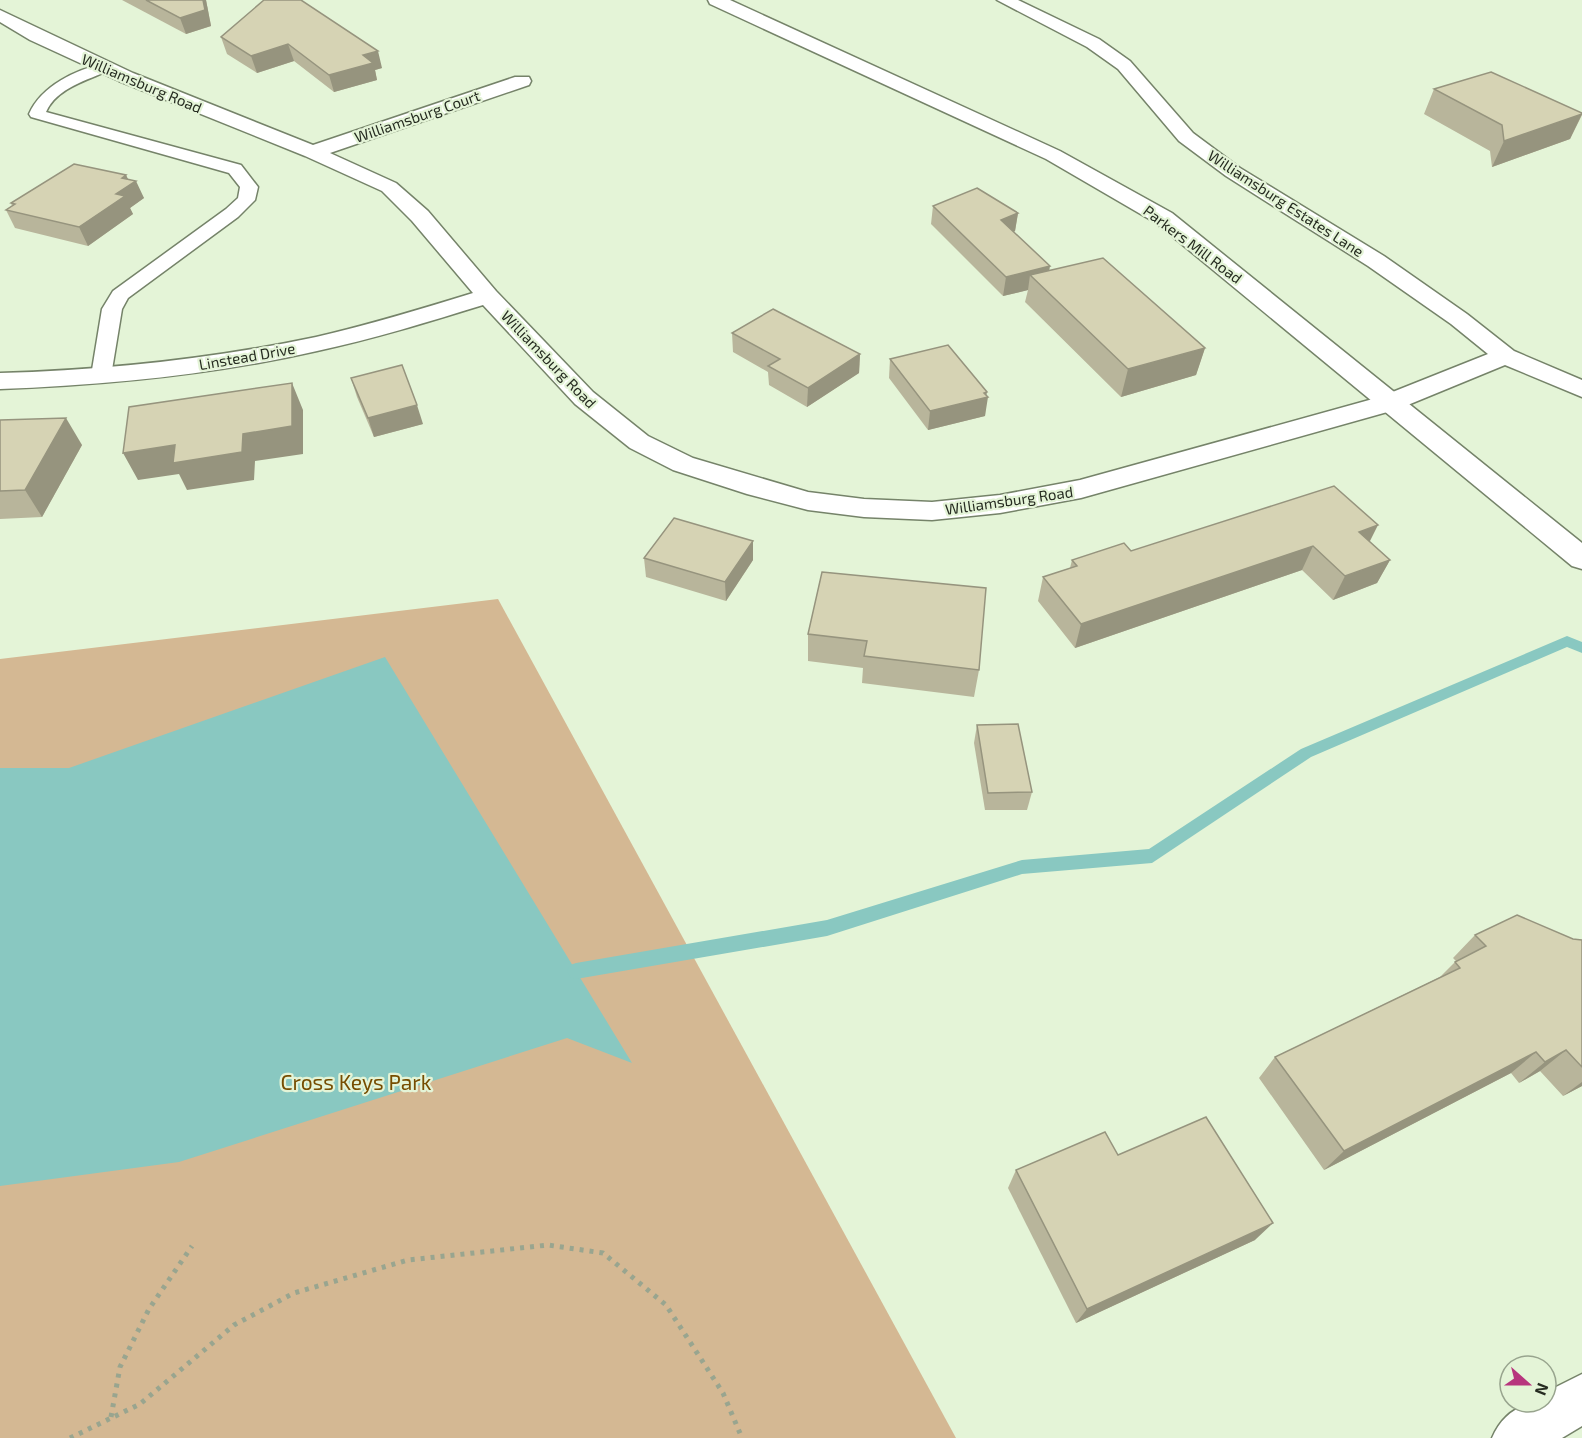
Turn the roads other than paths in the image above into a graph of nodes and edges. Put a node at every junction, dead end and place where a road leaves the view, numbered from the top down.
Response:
1 (716, 0) edge
2 (1005, 0) edge
3 (0, 15) edge
4 (105, 67) junction
5 (522, 81) dead end
6 (312, 152) junction
7 (488, 296) junction
8 (1505, 356) junction
9 (101, 376) junction
10 (0, 381) edge
11 (1582, 389) edge
12 (1389, 403) junction
13 (1582, 559) edge
14 (1582, 1398) edge
15 (1517, 1438) edge

1 - 12 street, Parkers Mill Road
2 - 8 street, Williamsburg Estates Lane
3 - 4 street, Williamsburg Road
4 - 6 street, Williamsburg Road
4 - 9 lane
5 - 6 street, Williamsburg Court
6 - 7 street, Williamsburg Road
7 - 9 street, Linstead Drive
7 - 12 street, Williamsburg Road
8 - 11 street, Williamsburg Estates Lane
8 - 12 street, Williamsburg Road
9 - 10 street, Linstead Drive
12 - 13 street, Parkers Mill Road
14 - 15 street

